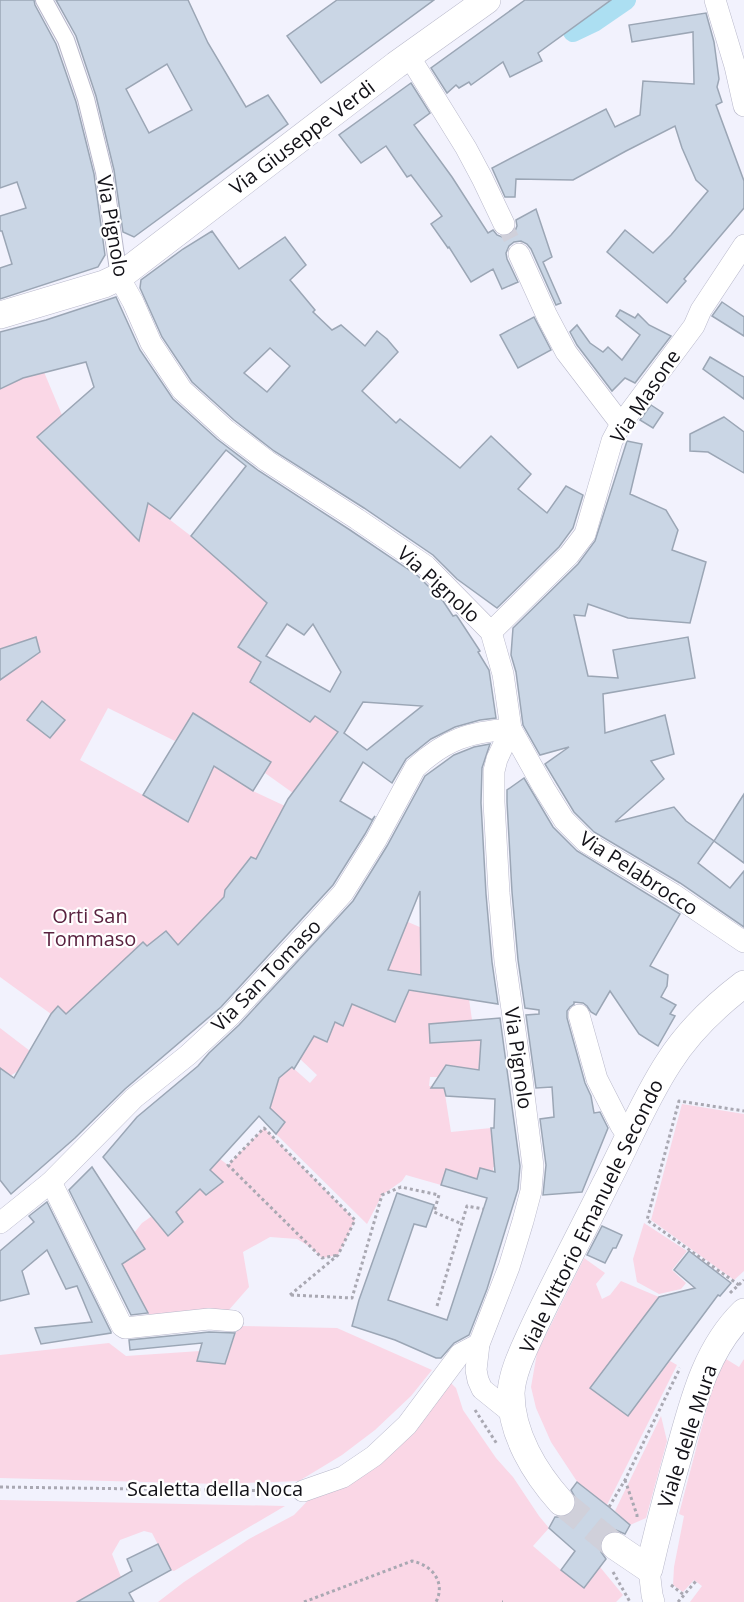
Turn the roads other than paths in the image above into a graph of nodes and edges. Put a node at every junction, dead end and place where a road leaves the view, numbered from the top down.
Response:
1 (44, 0) edge
2 (488, 0) edge
3 (715, 0) edge
4 (409, 56) junction
5 (744, 106) edge
6 (504, 224) tunnel mouth
7 (744, 245) edge
8 (519, 255) tunnel mouth
9 (119, 277) junction
10 (0, 315) edge
11 (621, 424) junction
12 (491, 632) junction
13 (511, 729) junction
14 (744, 942) edge
15 (744, 984) edge
16 (579, 1015) dead end
17 (629, 1138) junction
18 (51, 1182) junction
19 (0, 1223) edge
20 (734, 1306) edge
21 (232, 1321) dead end
22 (479, 1344) junction
23 (513, 1414) junction
24 (303, 1491) road end
25 (561, 1502) tunnel mouth
26 (612, 1555) tunnel mouth
27 (660, 1577) junction
28 (654, 1602) edge

1 - 9 street, Via Pignolo
2 - 4 street, Via Giuseppe Verdi
3 - 5 street
4 - 6 street
4 - 9 street, Via Giuseppe Verdi
7 - 11 street, Via Masone
8 - 11 street
9 - 10 street, Via Giuseppe Verdi
9 - 12 street, Via Pignolo
11 - 12 street, Via Masone
12 - 13 street, Via Pignolo
13 - 14 street, Via Pelabrocco
13 - 18 street, Via San Tomaso
13 - 22 street, Via Pignolo
15 - 17 street, Viale Vittorio Emanuele Secondo
16 - 17 street
17 - 23 street, Viale Vittorio Emanuele Secondo
18 - 19 street, Via San Tomaso
18 - 21 street
20 - 27 street, Viale delle Mura
22 - 23 street, Via Pignolo
22 - 24 street, Scaletta della Noca
23 - 25 street, Viale Vittorio Emanuele Secondo
26 - 27 street
27 - 28 street

